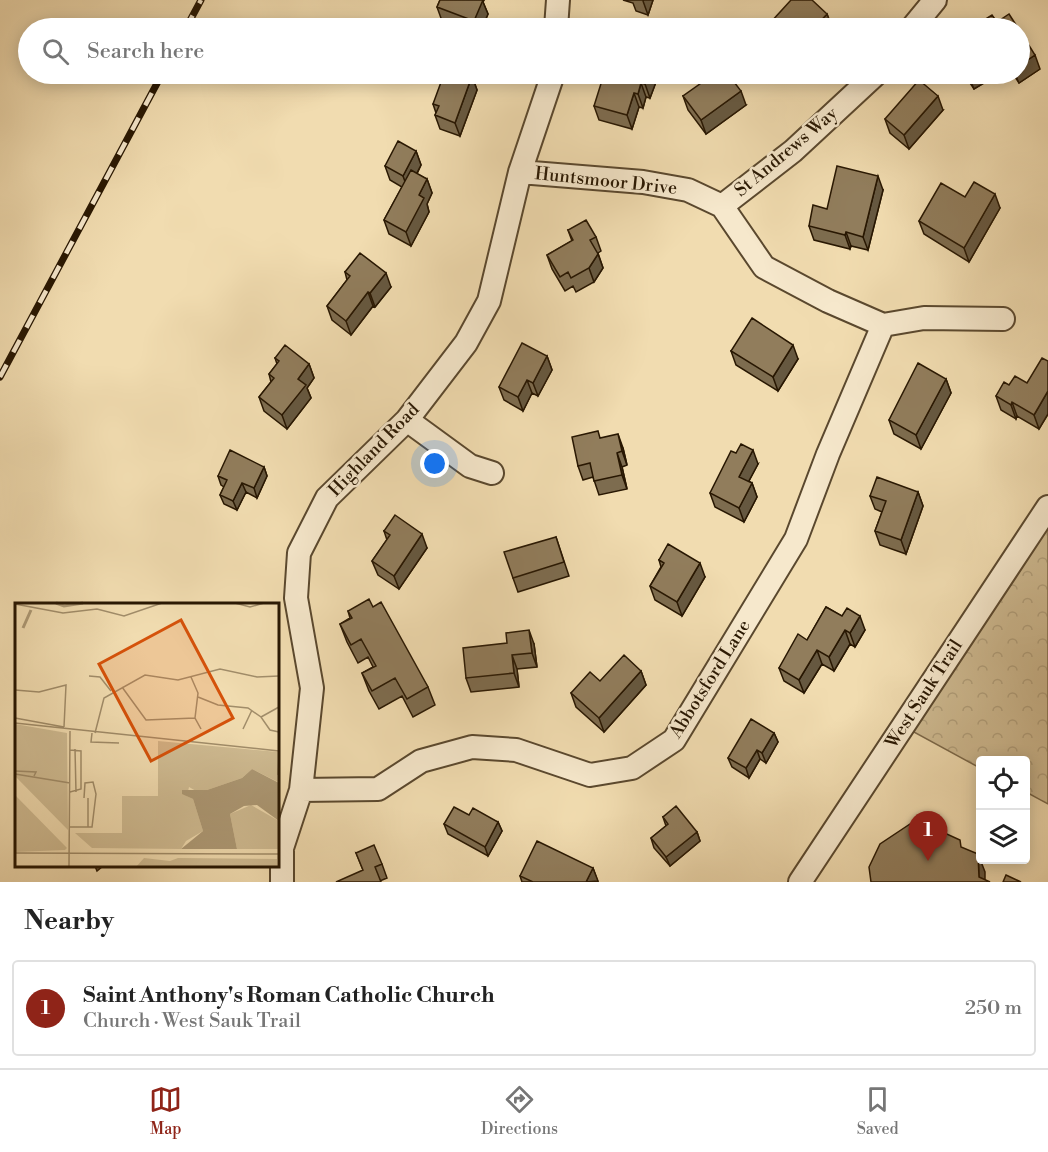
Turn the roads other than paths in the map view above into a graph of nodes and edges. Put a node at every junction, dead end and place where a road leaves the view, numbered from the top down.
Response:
1 (558, 0) edge
2 (935, 0) edge
3 (557, 18) edge
4 (920, 18) edge
5 (550, 84) edge
6 (865, 84) edge
7 (520, 172) junction
8 (722, 206) junction
9 (1003, 319) dead end
10 (883, 325) junction
11 (407, 420) junction
12 (492, 473) dead end
13 (1048, 507) edge
14 (301, 790) junction
15 (282, 882) edge
16 (800, 882) edge

1 - 3 street
2 - 4 street
5 - 7 street, Highland Road
6 - 8 street, St Andrews Way
7 - 8 street, Huntsmoor Drive
7 - 11 street, Highland Road
8 - 10 street
9 - 10 street
10 - 14 street, Abbotsford Lane
11 - 12 street
11 - 14 street, Highland Road
13 - 16 street, West Sauk Trail
14 - 15 street, Highland Road

